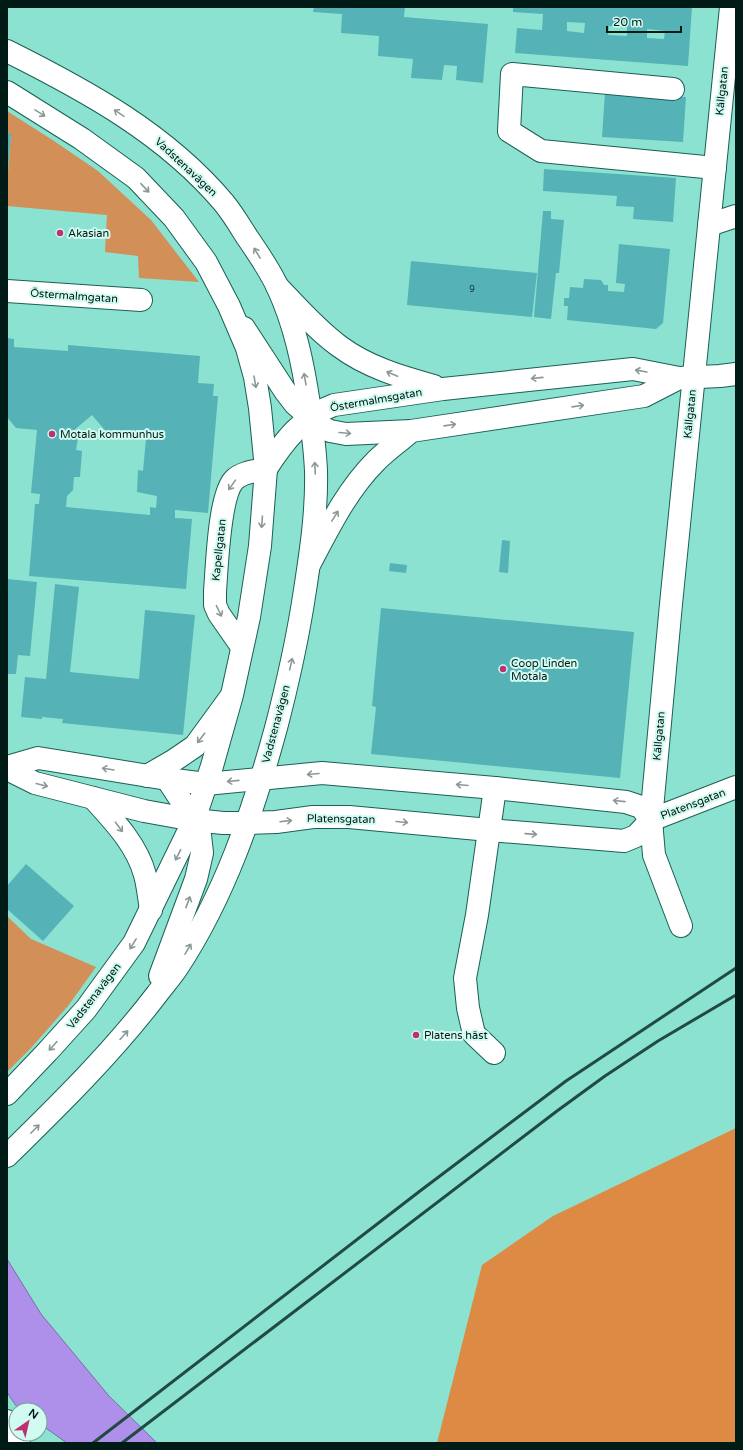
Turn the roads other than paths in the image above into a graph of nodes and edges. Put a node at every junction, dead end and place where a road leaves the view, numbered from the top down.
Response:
1 (731, 7) edge
2 (7, 51) edge
3 (673, 88) dead end
4 (7, 92) edge
5 (715, 168) junction
6 (736, 216) edge
7 (709, 225) junction
8 (277, 286) junction
9 (7, 291) edge
10 (141, 300) dead end
11 (229, 306) junction
12 (736, 374) edge
13 (686, 377) junction
14 (443, 388) junction
15 (310, 418) junction
16 (411, 431) junction
17 (266, 469) junction
18 (310, 563) junction
19 (242, 648) junction
20 (232, 695) junction
21 (7, 768) edge
22 (157, 778) junction
23 (261, 779) junction
24 (206, 784) junction
25 (736, 787) edge
26 (496, 788) junction
27 (93, 798) junction
28 (194, 820) junction
29 (651, 820) junction
30 (247, 823) junction
31 (489, 830) junction
32 (151, 910) junction
33 (681, 926) dead end
34 (150, 1004) junction
35 (494, 1053) dead end
36 (7, 1094) edge
37 (7, 1156) edge
38 (7, 1421) edge
39 (19, 1443) edge

1 - 5 street, Källgatan
8 -> 2 street, Vadstenavägen
3 - 5 street
4 -> 11 street, Vadstenavägen
5 - 7 street, Källgatan
6 - 7 street
7 - 13 street, Källgatan
14 -> 8 street
15 -> 8 street, Vadstenavägen
9 - 10 street, Östermalmgatan
11 - 15 street, Vadstenavägen
11 -> 17 street, Vadstenavägen
12 - 13 street, Östermalmsgatan
13 -> 14 street, Östermalmsgatan
16 -> 13 street, Östermalmsgatan
13 - 29 street, Källgatan
14 - 15 street, Östermalmsgatan
15 -> 16 street, Östermalmsgatan
15 - 17 street, Vadstenavägen
18 -> 15 street, Vadstenavägen
18 -> 16 street
17 -> 19 street, Vadstenavägen
17 -> 19 street, Kapellgatan
23 -> 18 street, Vadstenavägen
19 - 20 street, Vadstenavägen
20 -> 22 street
20 - 24 street, Vadstenavägen
22 -> 21 street, Platensgatan
21 -> 27 street, Platensgatan
22 - 24 street, Platensgatan
22 - 28 street, Vadstenavägen
23 -> 24 street, Platensgatan
26 -> 23 street, Platensgatan
23 - 30 street, Vadstenavägen
24 - 28 street, Vadstenavägen
25 - 29 street, Platensgatan
29 -> 26 street, Platensgatan
26 - 31 street
27 - 28 street, Platensgatan
27 -> 32 street
28 - 30 street, Platensgatan
28 -> 32 street, Vadstenavägen
34 -> 28 street, Vadstenavägen
31 -> 29 street, Platensgatan
29 - 33 street, Källgatan
30 -> 31 street, Platensgatan
34 -> 30 street, Vadstenavägen
31 - 35 street
32 -> 36 street, Vadstenavägen
37 -> 34 street, Vadstenavägen
38 - 39 street

